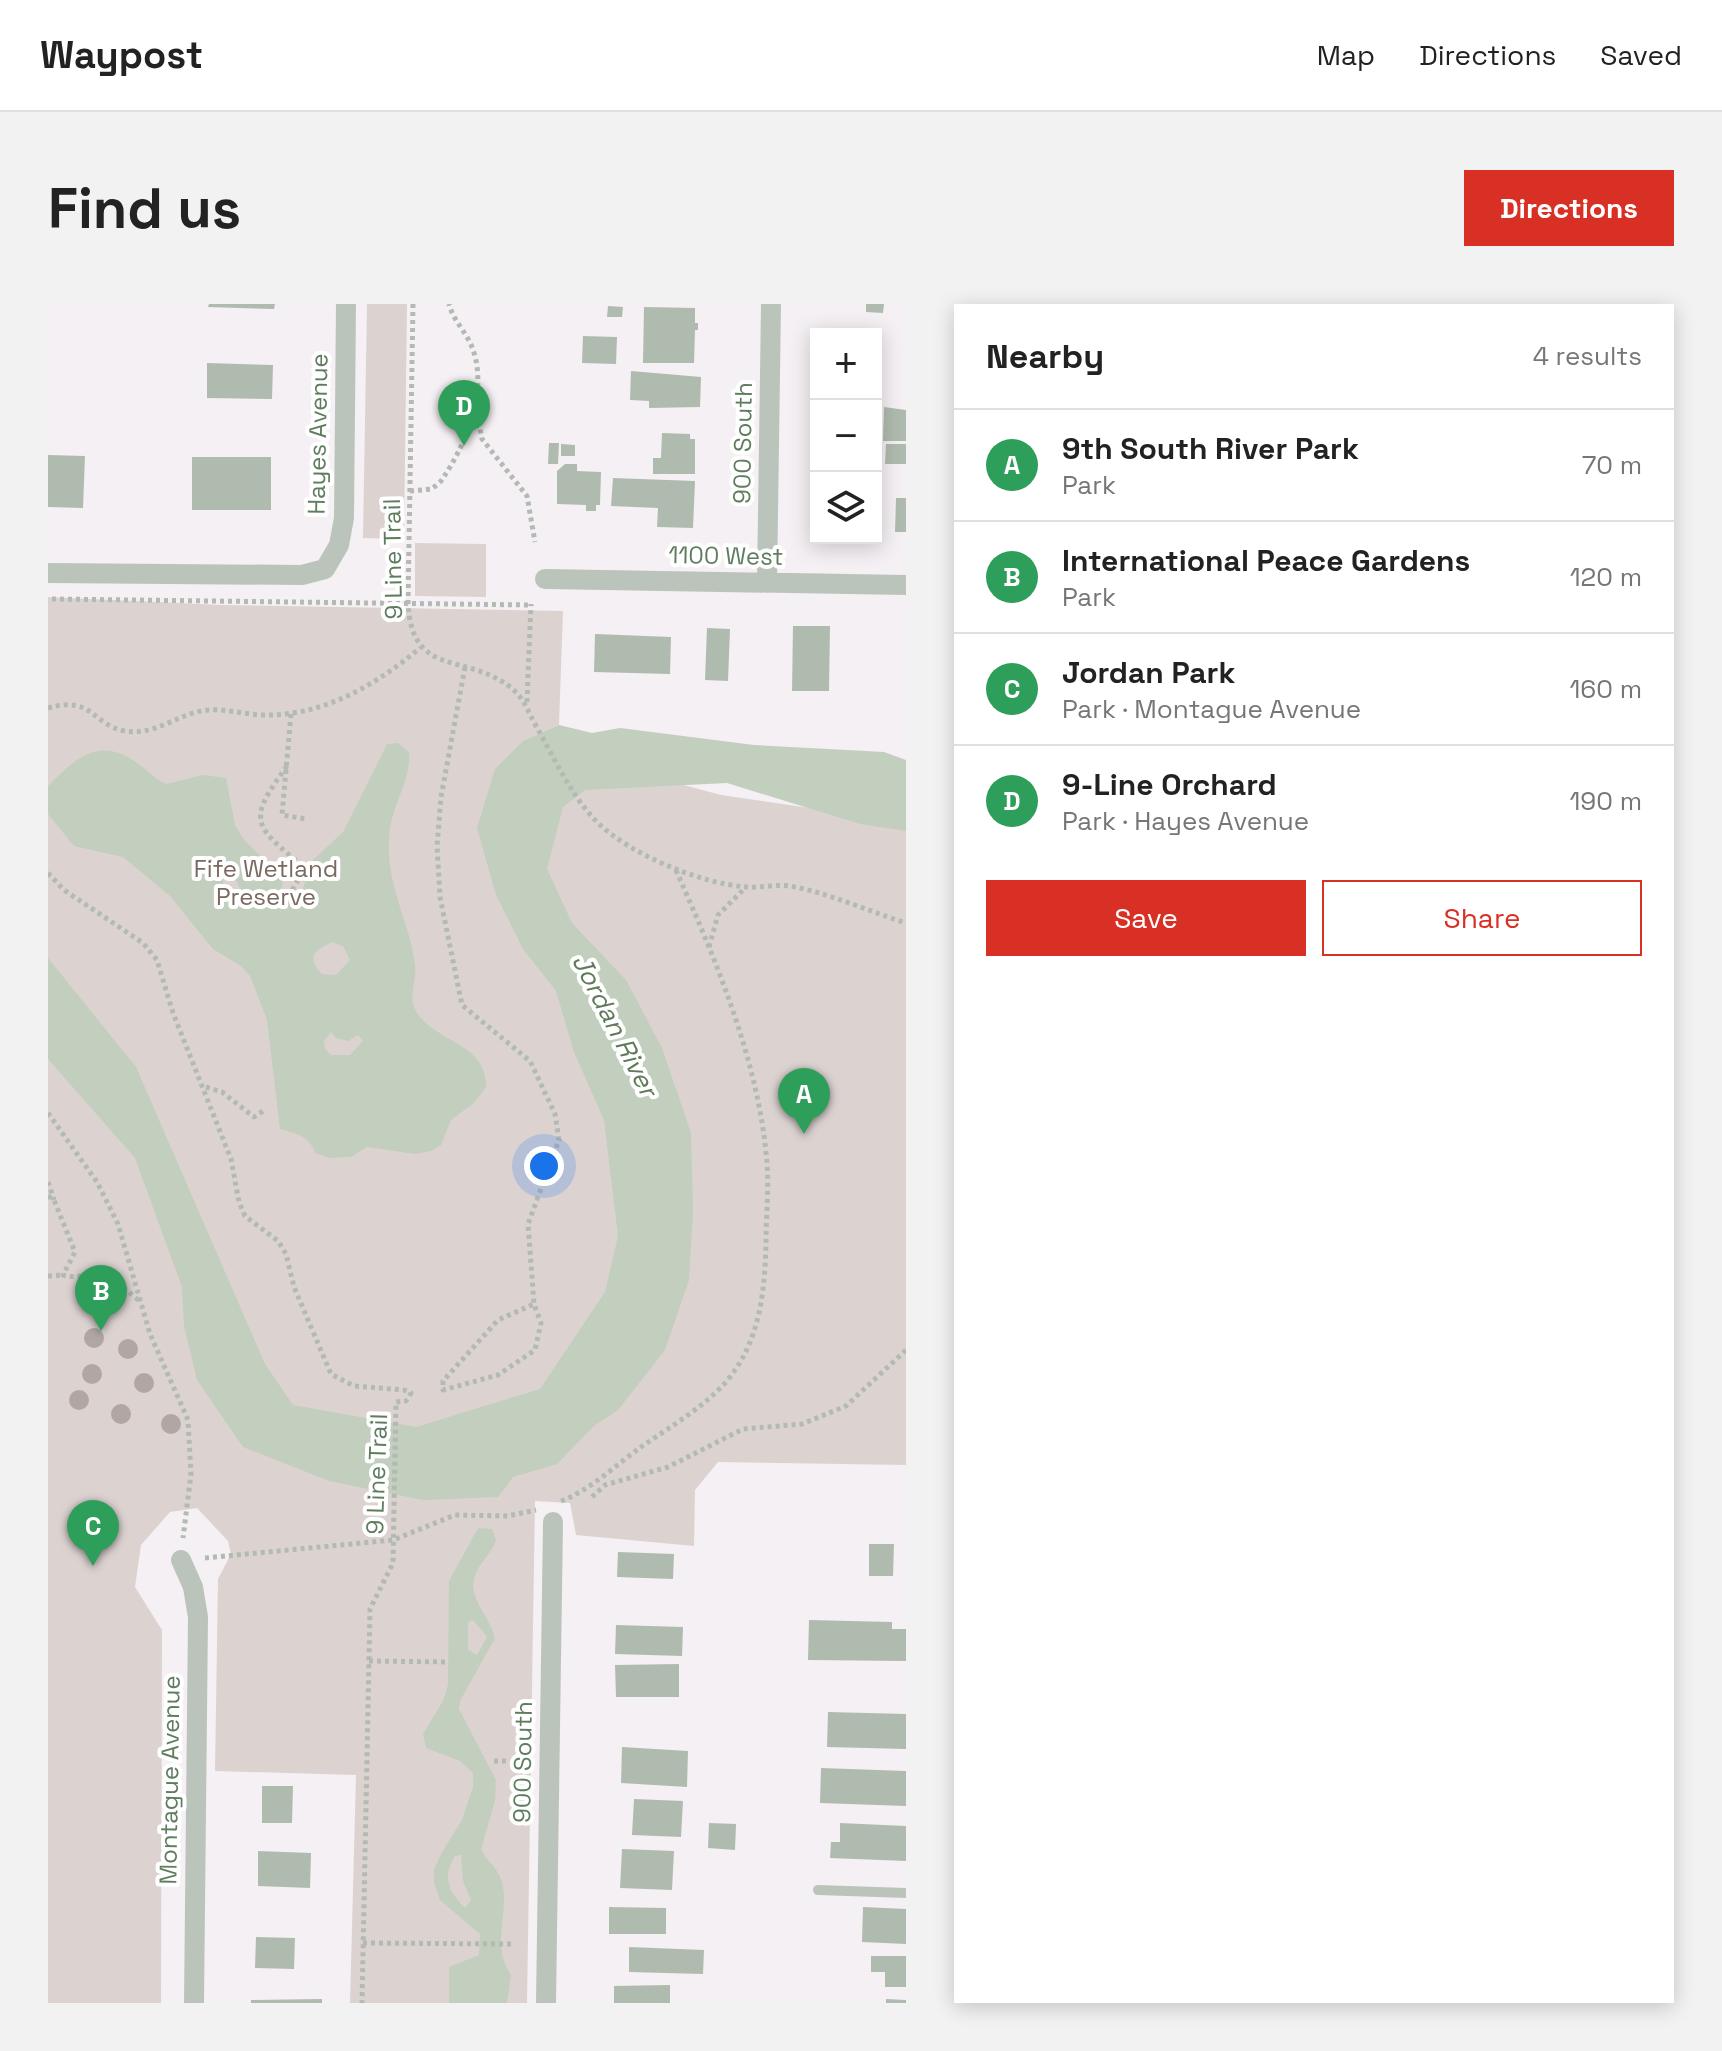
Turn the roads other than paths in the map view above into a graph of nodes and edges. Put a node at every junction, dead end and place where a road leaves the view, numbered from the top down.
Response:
1 (346, 304) edge
2 (771, 304) edge
3 (48, 573) edge
4 (545, 579) dead end
5 (767, 583) junction
6 (906, 585) edge
7 (549, 1511) road end
8 (181, 1560) road end
9 (818, 1890) dead end
10 (906, 1893) edge
11 (194, 2003) edge
12 (546, 2003) edge

1 - 3 street, Hayes Avenue
2 - 5 street, 900 South
4 - 5 street, 1100 West
5 - 6 street, 1100 West
7 - 12 street, 900 South
8 - 11 street, Montague Avenue
9 - 10 lane

